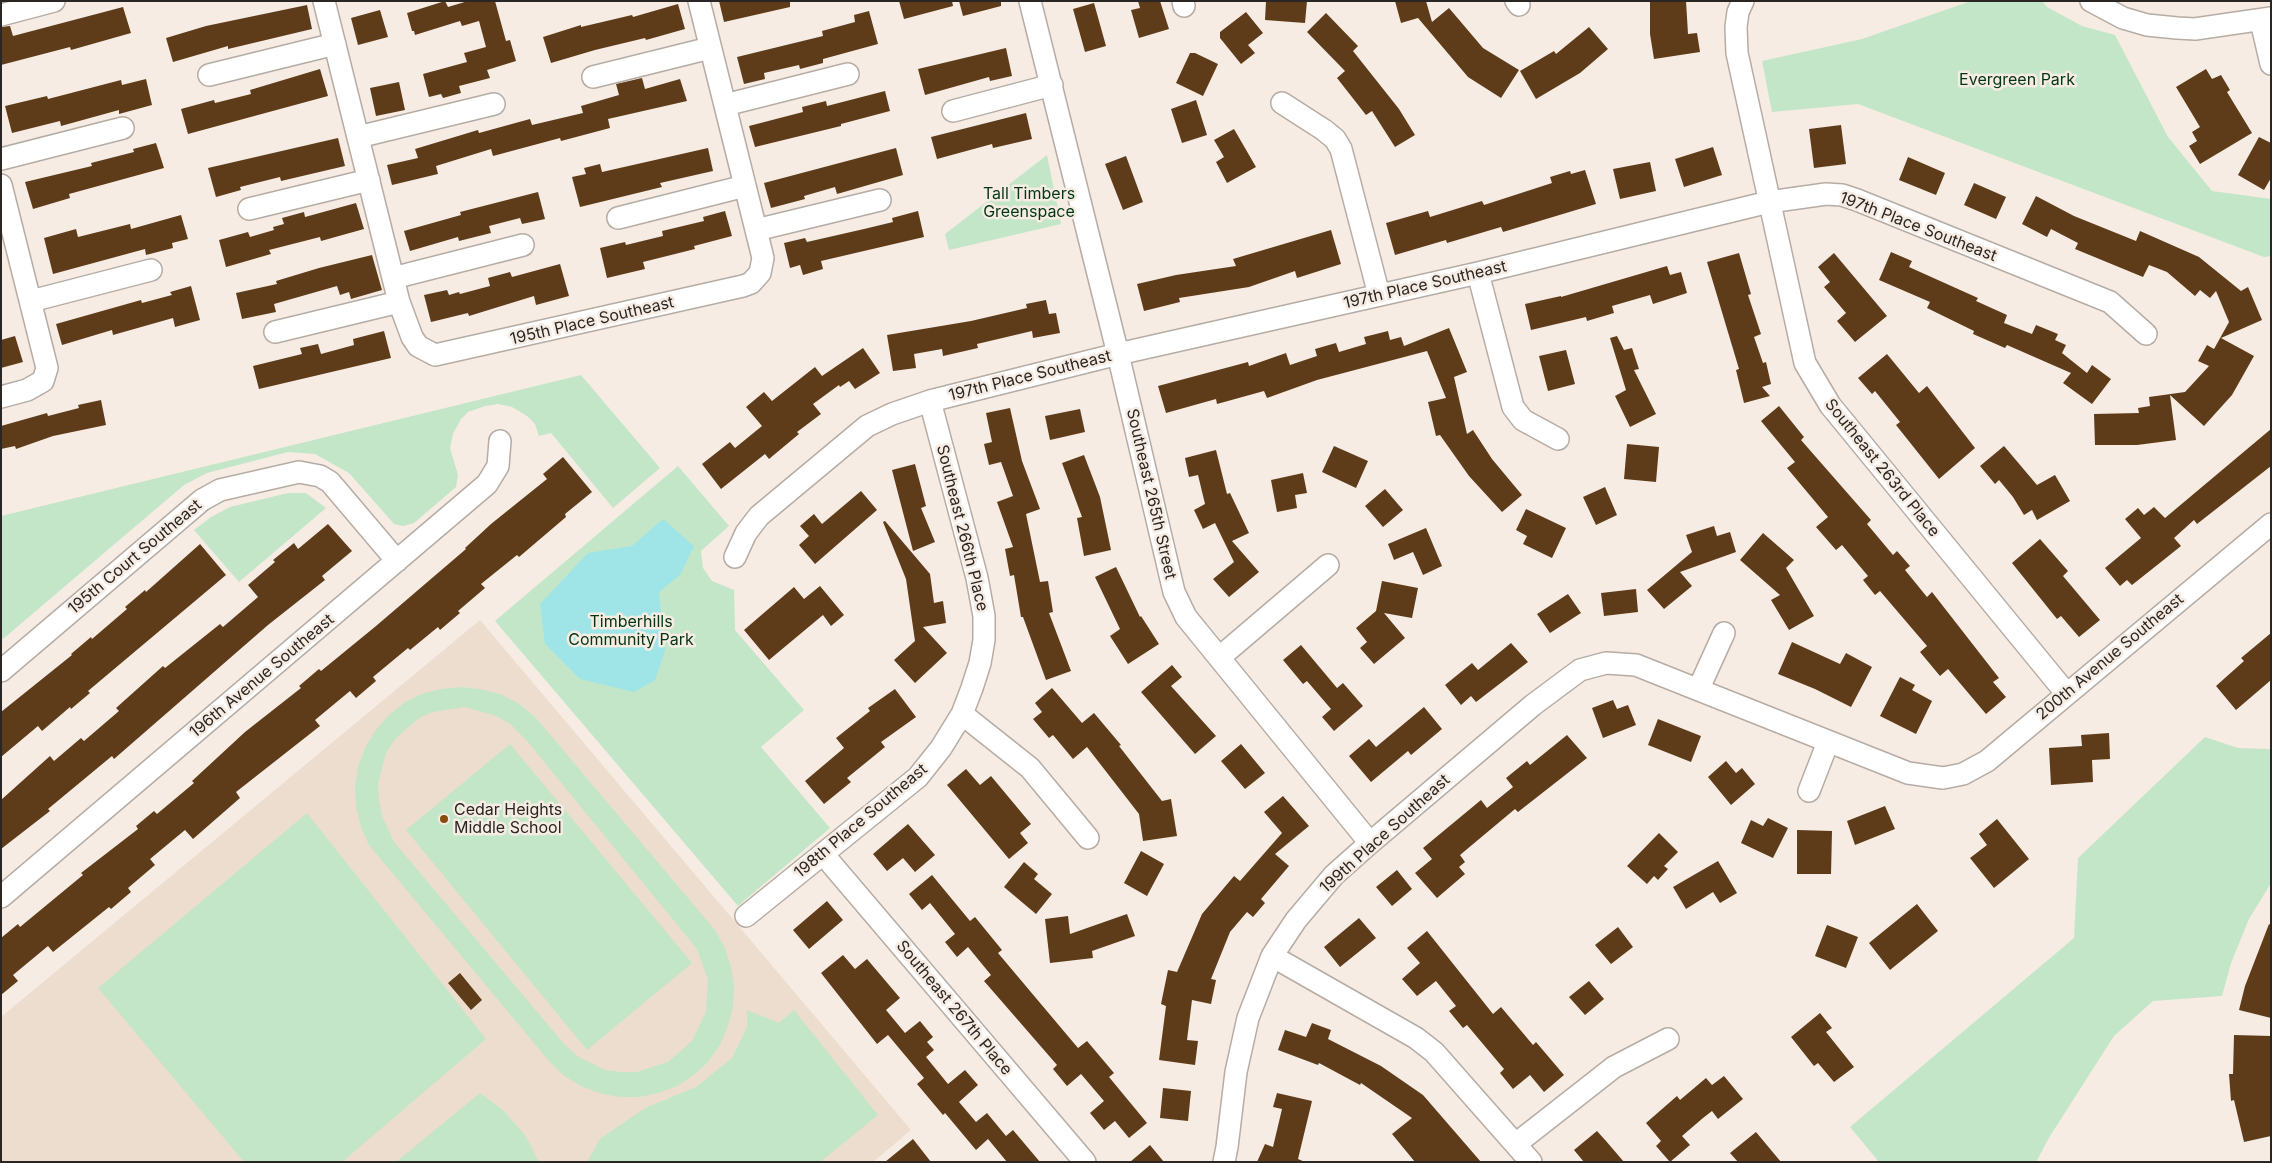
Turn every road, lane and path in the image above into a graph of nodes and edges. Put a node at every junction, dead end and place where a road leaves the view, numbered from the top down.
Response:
1 (54, 1) edge
2 (699, 1) edge
3 (1030, 1) edge
4 (1743, 1) edge
5 (2091, 1) edge
6 (326, 2) edge
7 (1, 15) edge
8 (2266, 20) edge
9 (335, 44) junction
10 (710, 48) junction
11 (2271, 64) edge
12 (848, 74) dead end
13 (209, 76) dead end
14 (593, 77) dead end
15 (1052, 85) junction
16 (1282, 103) dead end
17 (494, 104) dead end
18 (725, 105) junction
19 (953, 112) dead end
20 (123, 128) dead end
21 (358, 137) junction
22 (1, 160) edge
23 (369, 180) junction
24 (1, 185) edge
25 (745, 186) junction
26 (880, 200) dead end
27 (1769, 202) junction
28 (249, 209) dead end
29 (618, 218) dead end
30 (756, 230) junction
31 (7, 234) edge
32 (523, 245) dead end
33 (151, 270) dead end
34 (1478, 273) junction
35 (393, 278) junction
36 (1379, 295) junction
37 (32, 301) junction
38 (399, 302) junction
39 (275, 332) dead end
40 (2146, 334) dead end
41 (1118, 354) junction
42 (1, 396) edge
43 (930, 401) junction
44 (1558, 439) dead end
45 (500, 441) dead end
46 (2271, 524) edge
47 (735, 557) dead end
48 (397, 561) junction
49 (1328, 565) dead end
50 (1724, 633) dead end
51 (1220, 657) junction
52 (1, 671) edge
53 (1699, 688) junction
54 (2066, 693) junction
55 (962, 714) junction
56 (1828, 742) junction
57 (1943, 778) joint
58 (1809, 791) dead end
59 (1088, 838) dead end
60 (1370, 843) junction
61 (822, 854) junction
62 (1, 897) edge
63 (746, 916) dead end
64 (1272, 956) junction
65 (1668, 1039) dead end
66 (1517, 1144) junction
67 (1085, 1162) edge
68 (1224, 1162) edge
69 (1531, 1162) edge

1 - 7 street
2 - 10 street
3 - 15 street, Southeast 265th Street
4 - 27 street, Southeast 263rd Place
5 - 8 street
6 - 9 street
8 - 11 street
9 - 13 street
9 - 21 street
10 - 14 street
10 - 18 street
12 - 18 street
15 - 19 street
15 - 41 street, Southeast 265th Street
16 - 36 street
17 - 21 street
18 - 25 street
20 - 22 street
21 - 23 street
23 - 28 street
23 - 35 street
24 - 31 street
25 - 29 street
25 - 30 street
26 - 30 street
27 - 34 street, 197th Place Southeast
27 - 40 street, 197th Place Southeast
27 - 54 street, Southeast 263rd Place
30 - 38 street, 195th Place Southeast
31 - 37 street
32 - 35 street
33 - 37 street
34 - 36 street, 197th Place Southeast
34 - 44 street
35 - 38 street
36 - 41 street, 197th Place Southeast
37 - 42 street
38 - 39 street
41 - 43 street, 197th Place Southeast
41 - 51 street, Southeast 265th Street
43 - 47 street, 197th Place Southeast
43 - 55 street, Southeast 266th Place
45 - 48 street, 196th Avenue Southeast
46 - 54 street, 200th Avenue Southeast
48 - 52 street, 195th Court Southeast
48 - 62 street, 196th Avenue Southeast
49 - 51 street
50 - 53 street
51 - 60 street, Southeast 265th Street
53 - 56 street, 199th Place Southeast
53 - 60 street, 199th Place Southeast
54 - 57 street, 200th Avenue Southeast
55 - 59 street
55 - 61 street, 198th Place Southeast
56 - 57 street, 199th Place Southeast
56 - 58 street
60 - 64 street, 199th Place Southeast
61 - 63 street, 198th Place Southeast
61 - 67 street, Southeast 267th Place
64 - 66 street
64 - 68 street, 199th Place Southeast
65 - 66 street
66 - 69 street

